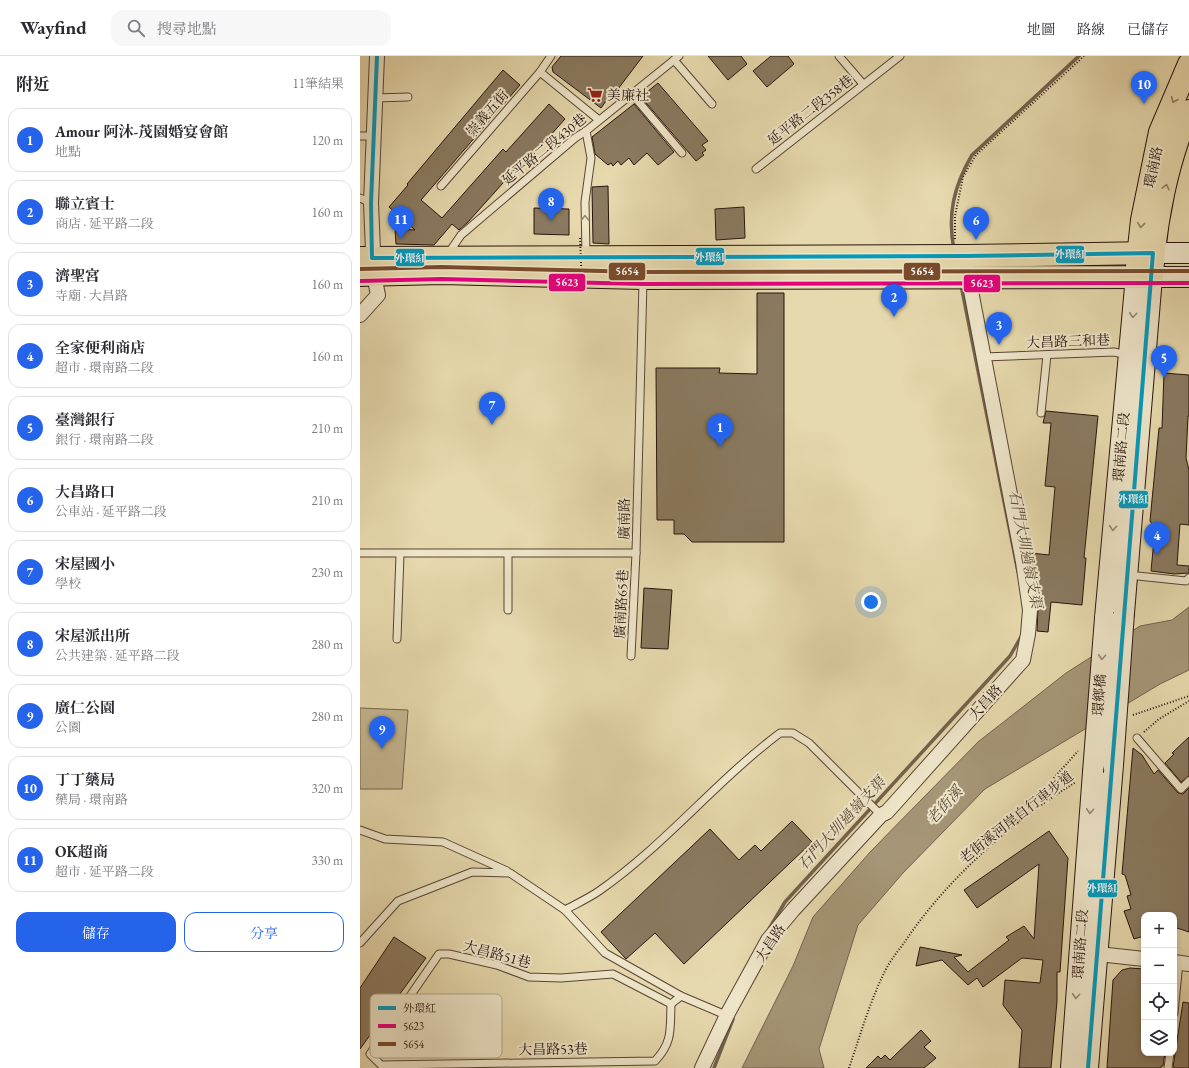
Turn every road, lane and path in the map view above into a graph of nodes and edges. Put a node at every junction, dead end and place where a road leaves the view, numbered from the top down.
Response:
1 (377, 56) edge
2 (551, 56) edge
3 (839, 56) edge
4 (900, 56) edge
5 (1084, 56) edge
6 (676, 58) edge
7 (1189, 64) edge
8 (540, 72) junction
9 (863, 84) junction
10 (632, 94) junction
11 (408, 97) dead end
12 (375, 98) junction
13 (712, 104) dead end
14 (1189, 111) edge
15 (599, 120) junction
16 (586, 131) junction
17 (367, 136) edge
18 (682, 154) dead end
19 (756, 169) dead end
20 (441, 186) dead end
21 (366, 201) edge
22 (583, 247) junction
23 (1146, 253) junction
24 (1189, 253) edge
25 (961, 256) junction
26 (641, 257) junction
27 (444, 265) junction
28 (366, 267) edge
29 (1144, 277) junction
30 (1189, 277) edge
31 (643, 278) junction
32 (968, 279) junction
33 (582, 286) dead end
34 (360, 315) edge
35 (1047, 354) junction
36 (1129, 355) junction
37 (983, 357) junction
38 (1041, 413) dead end
39 (360, 553) edge
40 (636, 553) junction
41 (400, 554) junction
42 (508, 554) junction
43 (1118, 572) junction
44 (1189, 578) edge
45 (508, 610) dead end
46 (1124, 613) joint
47 (1105, 618) joint
48 (397, 639) dead end
49 (631, 656) dead end
50 (1189, 696) edge
51 (1189, 701) edge
52 (1133, 716) dead end
53 (1137, 738) joint
54 (1079, 750) dead end
55 (1113, 766) joint
56 (1093, 772) junction
57 (1189, 781) edge
58 (884, 814) junction
59 (1012, 829) junction
60 (360, 830) edge
61 (510, 873) junction
62 (565, 910) junction
63 (360, 943) edge
64 (1089, 953) junction
65 (1141, 959) edge
66 (1181, 963) edge
67 (1177, 992) edge
68 (411, 994) edge
69 (681, 996) junction
70 (671, 1004) junction
71 (728, 1016) junction
72 (1170, 1056) edge
73 (374, 1058) edge
74 (702, 1068) edge
75 (849, 1068) edge
76 (1071, 1068) edge
77 (1088, 1068) edge
78 (1168, 1068) edge

1 - 12 street
2 - 8 lane, 崇義五街
3 - 9 lane
4 - 9 lane, 延平路二段358巷
5 - 25 path
6 - 10 lane, 延平路二段430巷
6 - 13 lane
7 -> 23 main road, 環南路
8 - 15 lane
8 - 20 lane, 崇義五街
9 - 19 lane, 延平路二段358巷
10 - 15 lane, 延平路二段430巷
10 - 18 lane
11 - 12 lane
12 - 17 street
23 -> 14 main road, 環南路
15 - 16 lane, 延平路二段430巷
22 -> 16 lane
16 - 27 lane, 延平路二段430巷
17 - 21 street
21 - 28 street
22 - 26 main road
22 - 27 main road
22 - 33 path, bridge
23 - 24 main road
23 - 25 main road
23 - 29 main road, 環南路
25 - 26 main road
25 - 32 street, 大昌路
26 - 31 lane, 廣南路
27 - 28 main road
27 - 31 main road
28 - 34 street
29 - 30 main road
29 - 32 main road
29 -> 36 main road, 環南路二段
29 - 43 main road, 環南路二段
31 - 32 main road
31 - 40 lane, 廣南路
32 - 37 street, 大昌路
35 - 36 lane, 大昌路三和巷
35 - 37 lane, 大昌路三和巷
35 - 38 lane
36 -> 43 main road, 環南路二段
37 - 58 street, 大昌路
39 - 41 lane, 廣南路
40 - 42 lane, 廣南路
40 - 49 lane, 廣南路65巷
41 - 42 lane, 廣南路
41 - 48 lane
42 - 45 lane
43 - 44 lane
43 - 46 main road, 環南路二段
43 - 47 main road, 環南路二段
46 - 55 main road, 環鄉橋, bridge
47 -> 56 main road, 環鄉橋, bridge
50 - 52 path
51 - 53 path
53 - 57 lane
54 - 59 path
55 - 64 main road, 環南路二段
56 - 59 path, 老街溪河岸自行車步道
56 -> 64 main road, 環南路二段
58 - 62 lane
58 - 71 street, 大昌路
59 - 75 path, 老街溪河岸自行車步道
60 - 61 lane
61 - 62 lane
61 - 63 lane
62 - 69 lane
64 - 65 street
64 -> 76 main road, 環南路二段
64 - 77 main road, 環南路二段
66 - 67 lane
68 - 70 lane, 大昌路51巷
69 - 70 lane
69 - 71 lane
70 - 73 lane, 大昌路53巷
71 - 74 street
72 - 78 lane

